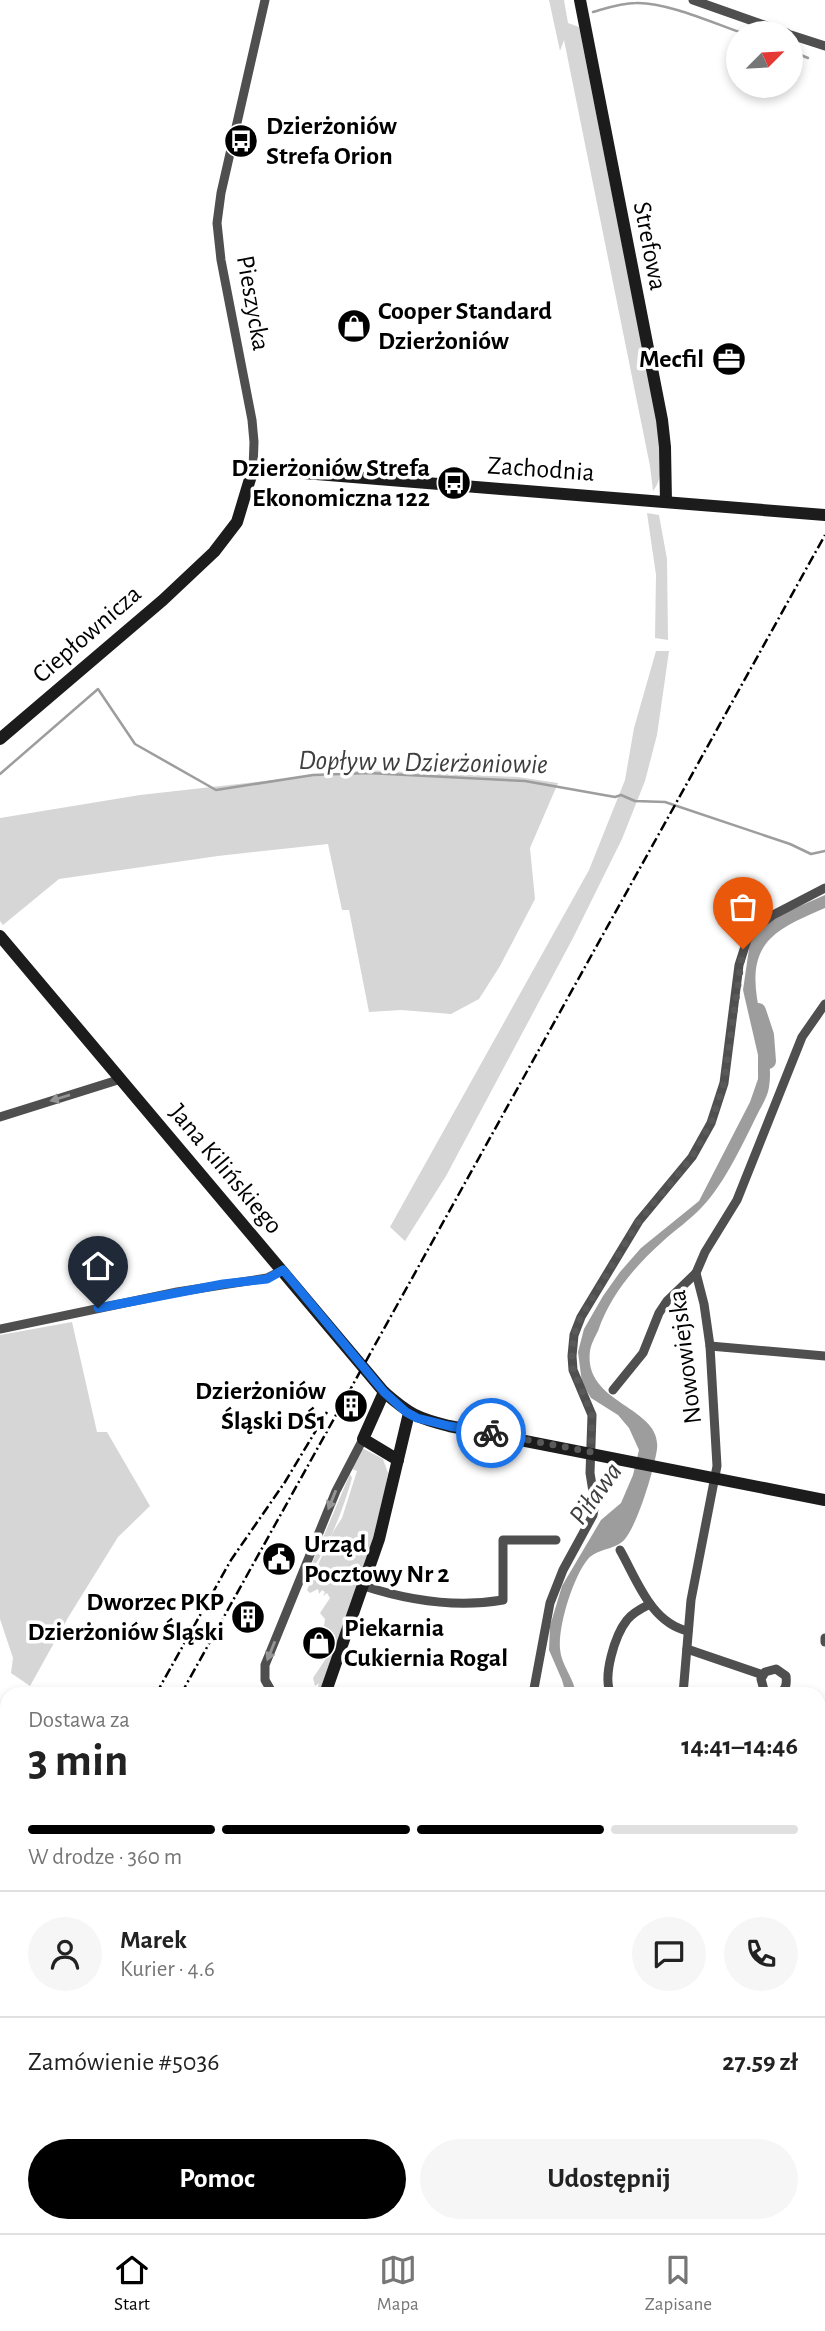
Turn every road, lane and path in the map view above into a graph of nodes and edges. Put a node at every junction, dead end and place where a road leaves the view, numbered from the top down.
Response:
1 (265, 0) edge
2 (580, 0) edge
3 (692, 0) edge
4 (752, 21) edge
5 (803, 39) edge
6 (825, 46) edge
7 (253, 469) junction
8 (666, 502) junction
9 (825, 515) edge
10 (172, 591) joint
11 (0, 739) edge
12 (825, 888) edge
13 (0, 936) edge
14 (825, 1004) edge
15 (121, 1079) junction
16 (0, 1117) edge
17 (283, 1270) junction
18 (696, 1273) junction
19 (0, 1329) edge
20 (710, 1346) junction
21 (825, 1356) edge
22 (613, 1390) dead end
23 (384, 1392) junction
24 (409, 1413) junction
25 (363, 1438) junction
26 (591, 1452) junction
27 (398, 1460) junction
28 (715, 1479) junction
29 (825, 1500) edge
30 (556, 1540) dead end
31 (620, 1550) dead end
32 (364, 1586) junction
33 (650, 1604) junction
34 (688, 1631) junction
35 (687, 1649) junction
36 (762, 1675) junction
37 (269, 1687) edge
38 (328, 1687) edge
39 (534, 1687) edge
40 (607, 1687) edge
41 (684, 1687) edge
42 (762, 1687) edge
43 (786, 1687) edge

1 - 7 street, Pieszycka
2 - 8 street, Strefowa
3 - 4 street
5 - 6 street
7 - 8 street, Zachodnia
7 - 10 street, Pieszycka
8 - 9 street, Zachodnia
10 - 11 street, Ciepłownicza
12 - 26 street
13 - 15 street, Jana Kilińskiego
14 - 18 street, Nowowiejska
15 -> 16 street
15 - 17 street, Jana Kilińskiego
17 - 19 street
17 - 23 street, Jana Kilińskiego
18 - 20 street, Nowowiejska
18 - 22 street
20 - 21 street
20 - 28 street, Nowowiejska
23 - 24 street, Jana Kilińskiego
23 - 25 street
24 - 26 street, Jana Kilińskiego
24 - 27 street
25 - 27 street
25 -> 37 street
26 - 28 street, Jana Kilińskiego
26 - 39 street
27 - 32 street
28 - 29 street, Jana Kilińskiego
28 - 34 street, Nowowiejska
30 - 32 street
31 - 33 street
32 - 38 street
33 - 34 street
33 - 40 street
34 - 35 street, Nowowiejska
35 - 36 street
35 - 41 street, Nowowiejska
36 - 42 street
36 - 43 street

